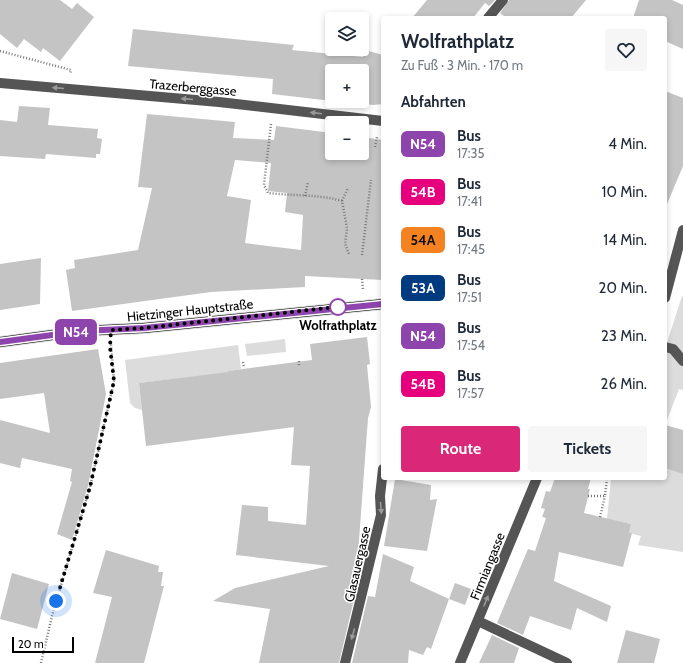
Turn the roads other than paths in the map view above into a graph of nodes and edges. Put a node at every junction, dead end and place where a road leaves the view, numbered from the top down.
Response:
1 (503, 0) edge
2 (490, 16) edge
3 (0, 83) edge
4 (381, 121) edge
5 (683, 230) edge
6 (667, 291) edge
7 (381, 304) edge
8 (0, 342) edge
9 (667, 348) edge
10 (683, 361) edge
11 (382, 480) edge
12 (536, 480) edge
13 (478, 621) junction
14 (345, 663) edge
15 (460, 663) edge
16 (567, 663) edge

1 - 2 street
4 -> 3 street, Trazerberggasse
5 - 6 street
7 - 8 main road, Hietzinger Hauptstraße
9 - 10 street
11 -> 14 street, Glasauergasse
13 -> 12 street, Firmiangasse
13 - 15 street, Firmiangasse
13 - 16 street

